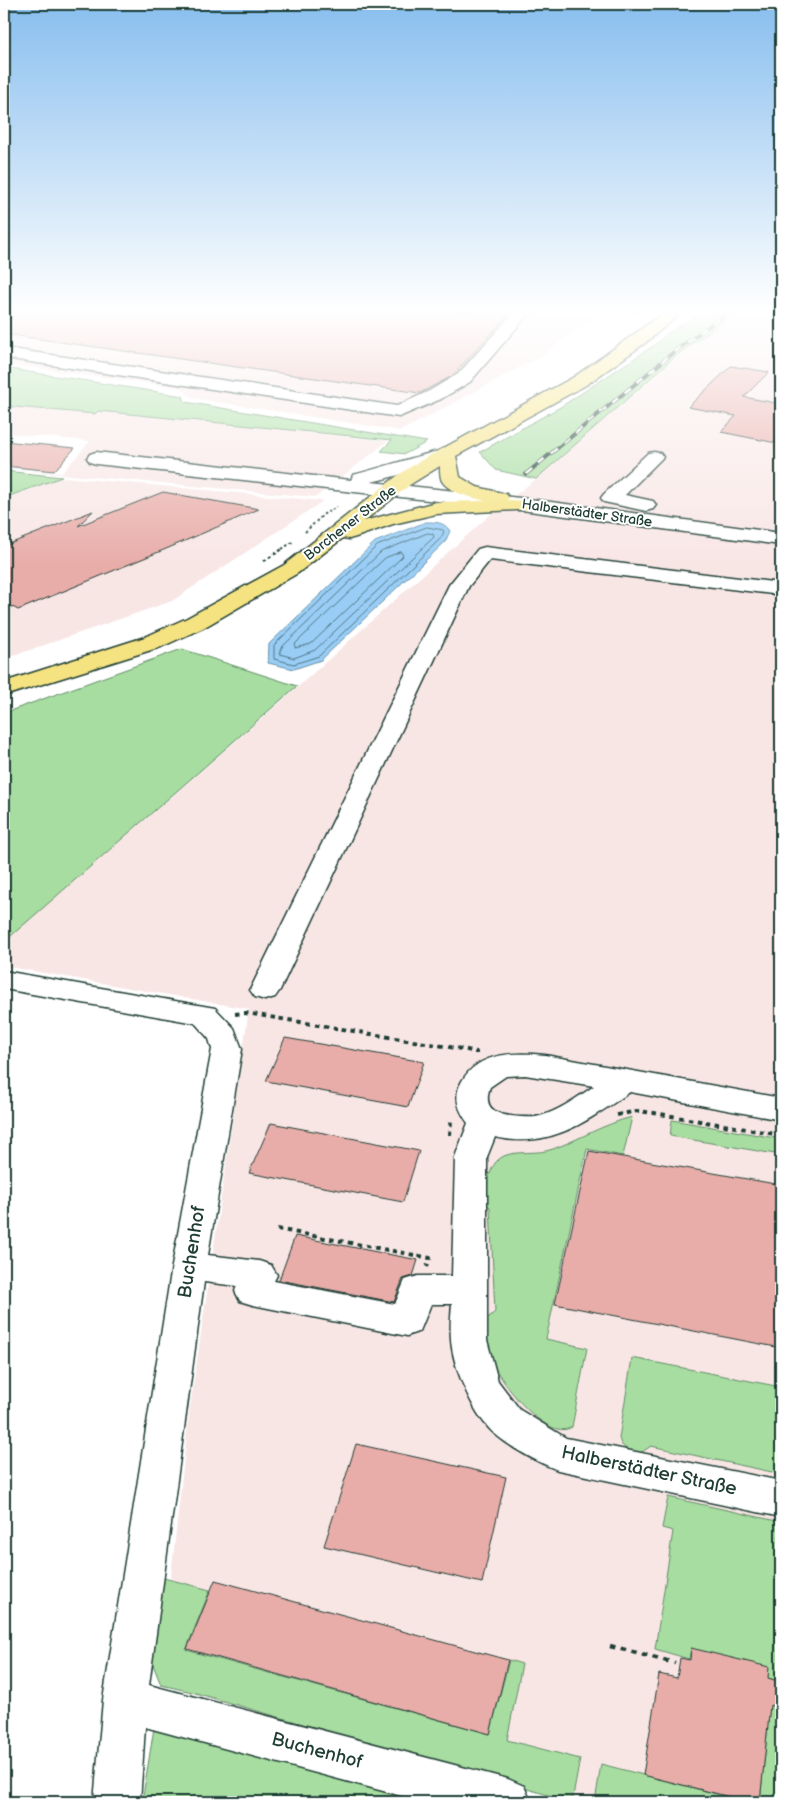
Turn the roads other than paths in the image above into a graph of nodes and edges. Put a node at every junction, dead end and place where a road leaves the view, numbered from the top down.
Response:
1 (305, 396) edge
2 (432, 396) edge
3 (552, 396) edge
4 (448, 445) junction
5 (96, 458) dead end
6 (654, 458) dead end
7 (339, 484) junction
8 (383, 489) junction
9 (529, 505) junction
10 (781, 523) edge
11 (781, 539) edge
12 (329, 540) junction
13 (781, 589) edge
14 (154, 642) junction
15 (4, 688) edge
16 (4, 705) edge
17 (4, 980) edge
18 (265, 990) dead end
19 (623, 1082) junction
20 (781, 1109) edge
21 (468, 1118) junction
22 (189, 1266) junction
23 (468, 1290) junction
24 (781, 1499) edge
25 (125, 1700) junction
26 (117, 1802) edge
27 (508, 1802) edge

1 - 2 street
3 - 4 main road, Borchener Straße
4 - 7 street
4 - 8 main road, Borchener Straße
4 - 9 main road
5 - 7 street, Halberstädter Straße
6 - 10 street
7 - 8 street, Halberstädter Straße
8 - 9 street, Halberstädter Straße
8 - 12 main road, Borchener Straße
9 - 11 street, Halberstädter Straße
9 - 12 main road
12 - 14 main road, Borchener Straße
13 - 18 street
14 - 15 main road, Borchener Straße
14 - 16 main road
17 - 22 street, Buchenhof
19 - 20 street
19 - 21 street
19 - 21 street
21 - 23 street, Halberstädter Straße
22 - 23 street
22 - 25 street, Buchenhof
23 - 24 street, Halberstädter Straße
25 - 26 street, Buchenhof
25 - 27 street, Buchenhof

